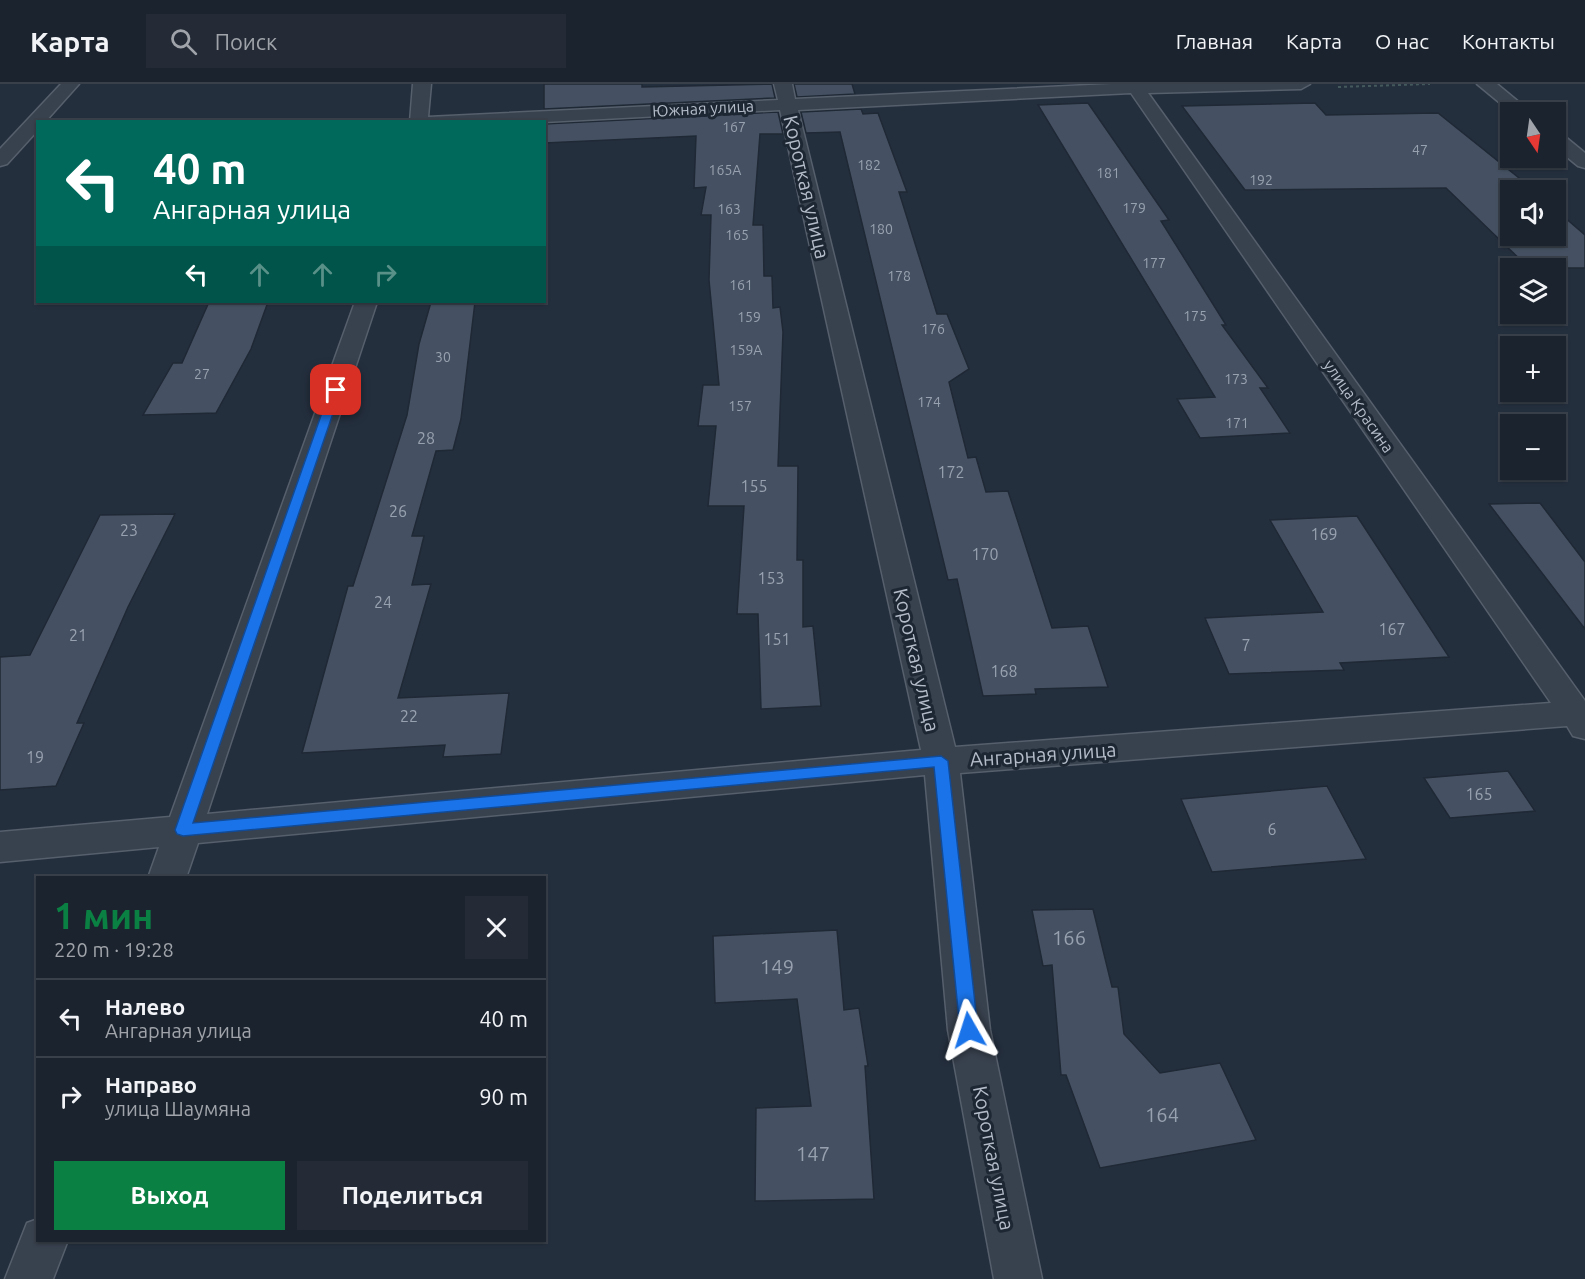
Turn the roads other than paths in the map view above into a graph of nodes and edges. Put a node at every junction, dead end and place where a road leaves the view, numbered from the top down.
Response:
1 (70, 84) edge
2 (422, 84) edge
3 (1301, 84) edge
4 (1486, 84) edge
5 (1134, 86) edge
6 (785, 94) edge
7 (1509, 102) edge
8 (42, 120) edge
9 (419, 120) edge
10 (455, 120) edge
11 (30, 135) edge
12 (0, 136) edge
13 (1566, 147) edge
14 (0, 160) edge
15 (1585, 162) edge
16 (366, 303) edge
17 (1582, 718) edge
18 (941, 761) junction
19 (183, 830) junction
20 (0, 847) edge
21 (168, 876) edge
22 (43, 1242) edge
23 (29, 1279) edge
24 (1018, 1279) edge

1 - 8 street
2 - 9 street
3 - 5 street, Южная улица
4 - 7 street
5 - 6 street, Южная улица
5 - 17 street, улица Красина
6 - 10 street, Южная улица
6 - 18 street, Короткая улица
11 - 12 street
11 - 14 street
13 - 15 street
16 - 19 street
17 - 18 street, Ангарная улица
18 - 19 street, Ангарная улица
18 - 24 street, Короткая улица
19 - 20 street, Ангарная улица
19 - 21 street
22 - 23 street

